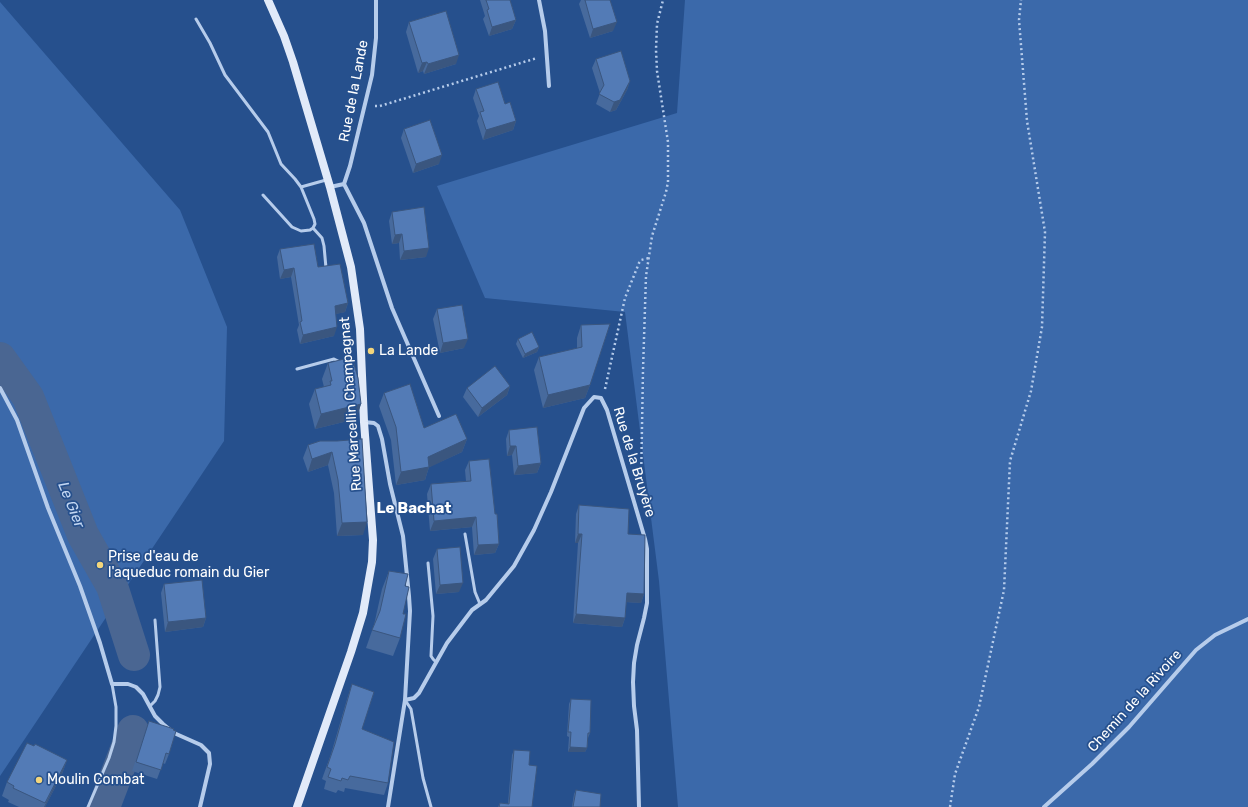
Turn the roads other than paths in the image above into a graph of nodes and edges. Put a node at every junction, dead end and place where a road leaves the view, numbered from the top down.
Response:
1 (268, 0) edge
2 (376, 0) edge
3 (540, 0) edge
4 (196, 20) dead end
5 (549, 86) dead end
6 (329, 184) junction
7 (344, 184) junction
8 (301, 187) junction
9 (263, 195) dead end
10 (313, 228) junction
11 (326, 270) edge
12 (344, 364) edge
13 (297, 368) dead end
14 (0, 388) edge
15 (439, 416) dead end
16 (364, 422) junction
17 (465, 534) dead end
18 (428, 563) dead end
19 (480, 604) junction
20 (1248, 619) edge
21 (155, 620) dead end
22 (436, 662) junction
23 (112, 684) junction
24 (405, 700) junction
25 (150, 706) junction
26 (88, 807) edge
27 (200, 807) edge
28 (297, 807) edge
29 (388, 807) edge
30 (432, 807) edge
31 (639, 807) edge
32 (1044, 807) edge

1 - 6 main road, Rue Marcellin Champagnat
2 - 7 street, Rue de la Lande
3 - 5 street
4 - 8 lane
6 - 7 street
6 - 8 lane
6 - 16 main road, Rue Marcellin Champagnat
7 - 15 street
8 - 10 lane
9 - 10 lane
10 - 11 lane
12 - 13 lane
14 - 23 street
16 - 24 street
16 - 28 main road, Rue Marcellin Champagnat
17 - 19 lane
18 - 22 lane
19 - 22 street, Rue de la Bruyère
19 - 31 street, Rue de la Bruyère
20 - 32 street, Chemin de la Rivoire
21 - 25 lane
22 - 24 street, Rue de la Bruyère
23 - 25 street
23 - 26 lane
24 - 29 street
24 - 30 lane
25 - 27 street

